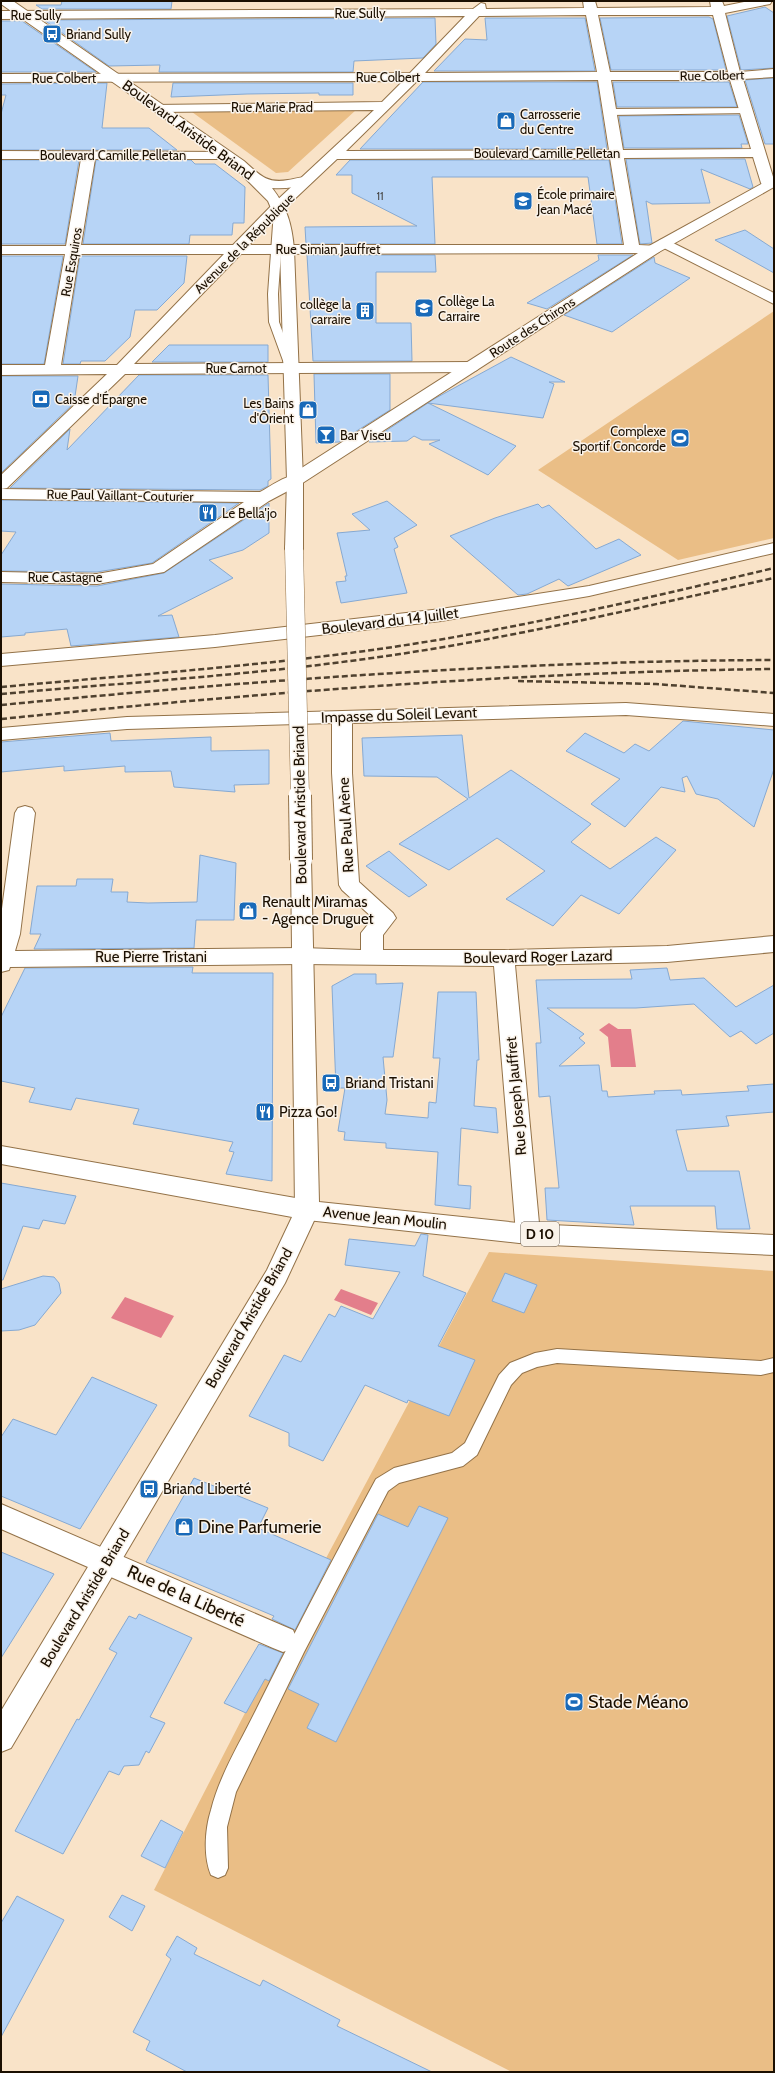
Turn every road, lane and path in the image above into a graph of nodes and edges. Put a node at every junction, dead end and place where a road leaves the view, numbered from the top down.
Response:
1 (5, 1) edge
2 (176, 1) edge
3 (486, 1) edge
4 (768, 1) edge
5 (774, 4) edge
6 (718, 6) edge
7 (326, 7) edge
8 (590, 7) edge
9 (474, 12) junction
10 (175, 14) junction
11 (1, 15) edge
12 (24, 15) junction
13 (774, 73) edge
14 (604, 75) junction
15 (735, 76) junction
16 (1, 78) edge
17 (116, 78) junction
18 (413, 78) junction
19 (386, 106) junction
20 (159, 108) junction
21 (747, 111) junction
22 (610, 112) junction
23 (616, 153) junction
24 (759, 153) junction
25 (1, 155) edge
26 (90, 155) junction
27 (224, 155) junction
28 (334, 155) junction
29 (306, 181) junction
30 (771, 182) edge
31 (260, 183) junction
32 (279, 206) junction
33 (660, 246) junction
34 (238, 249) junction
35 (282, 249) junction
36 (632, 249) junction
37 (1, 250) edge
38 (74, 250) junction
39 (774, 299) edge
40 (471, 367) junction
41 (290, 368) junction
42 (121, 369) junction
43 (1, 370) edge
44 (52, 370) junction
45 (294, 480) junction
46 (1, 484) edge
47 (1, 494) edge
48 (262, 497) junction
49 (774, 548) edge
50 (1, 577) edge
51 (1, 660) edge
52 (342, 717) junction
53 (774, 720) edge
54 (1, 734) edge
55 (25, 812) dead end
56 (774, 944) edge
57 (302, 956) junction
58 (372, 958) junction
59 (504, 958) junction
60 (2, 960) edge
61 (1, 1155) edge
62 (307, 1210) junction
63 (528, 1234) junction
64 (774, 1245) edge
65 (774, 1365) edge
66 (1, 1516) edge
67 (106, 1561) junction
68 (290, 1642) junction
69 (1, 1738) edge
70 (218, 1868) dead end

1 - 12 street, Boulevard Aristide Briand
2 - 10 street
3 - 9 street, Avenue de la République
4 - 5 street
4 - 6 street, Rue Sully
6 - 8 street, Rue Sully
6 - 15 street
7 - 9 street, Rue Sully
7 - 10 street, Rue Sully
8 - 9 street, Rue Sully
8 - 14 street
9 - 18 street, Avenue de la République
10 - 12 street, Rue Sully
11 - 12 street, Rue Sully
12 - 17 street, Boulevard Aristide Briand
13 - 15 street, Rue Colbert
14 - 15 street, Rue Colbert
14 - 18 street, Rue Colbert
14 - 22 street
15 - 21 street
16 - 17 street, Rue Colbert
17 - 18 street, Rue Colbert
17 - 20 street, Boulevard Aristide Briand
18 - 19 street, Avenue de la République
19 - 20 street, Rue Marie Prad
19 - 28 street, Avenue de la République
20 - 27 street, Boulevard Aristide Briand
21 - 22 lane
21 - 24 street
22 - 23 street
23 - 24 street, Boulevard Camille Pelletan
23 - 28 street, Boulevard Camille Pelletan
23 - 36 street
24 - 30 street
25 - 26 street, Boulevard Camille Pelletan
26 - 27 street, Boulevard Camille Pelletan
26 - 38 street, Rue Esquiros
27 - 31 street, Boulevard Aristide Briand
28 - 29 street, Avenue de la République
29 - 31 street
29 - 32 street, Avenue de la République
30 - 33 street, Route des Chirons
31 - 32 street, Boulevard Aristide Briand
32 - 34 street, Avenue de la République
32 - 35 street, Boulevard Aristide Briand
33 - 36 street, Rue Simian Jauffret
33 - 39 street
33 - 40 street, Route des Chirons
34 - 35 street, Rue Simian Jauffret
34 - 38 street, Rue Simian Jauffret
34 - 42 street, Avenue de la République
35 - 36 street, Rue Simian Jauffret
35 - 41 street, Boulevard Aristide Briand
37 - 38 street, Rue Simian Jauffret
38 - 44 street, Rue Esquiros
40 - 41 street, Rue Carnot
40 - 45 street, Route des Chirons
41 - 42 street, Rue Carnot
41 - 45 street, Boulevard Aristide Briand
42 - 44 street, Rue Carnot
42 - 46 street, Avenue de la République
43 - 44 street, Rue Carnot
45 - 48 street, Rue Castagne
45 - 57 street, Boulevard Aristide Briand, bridge
47 - 48 street, Rue Paul Vaillant-Couturier
48 - 50 street, Rue Castagne
49 - 51 street, Boulevard du 14 Juillet
52 - 53 street, Impasse du Soleil Levant
52 - 54 street, Impasse du Soleil Levant
52 - 58 street, Rue Paul Arène
55 - 60 street
56 - 59 street, Boulevard Roger Lazard
57 - 58 street, Boulevard Roger Lazard
57 - 60 street, Rue Pierre Tristani
57 - 62 street, Boulevard Aristide Briand
58 - 59 street, Boulevard Roger Lazard
59 - 63 street, Rue Joseph Jauffret
61 - 62 street, Avenue Jean Moulin
62 - 63 street, Avenue Jean Moulin / D 10
62 - 67 street, Boulevard Aristide Briand
63 - 64 street, Avenue Jean Moulin / D 10
65 - 68 lane
66 - 67 street, Rue de la Liberté
67 - 68 street, Rue de la Liberté
67 - 69 street, Boulevard Aristide Briand
68 - 70 lane

